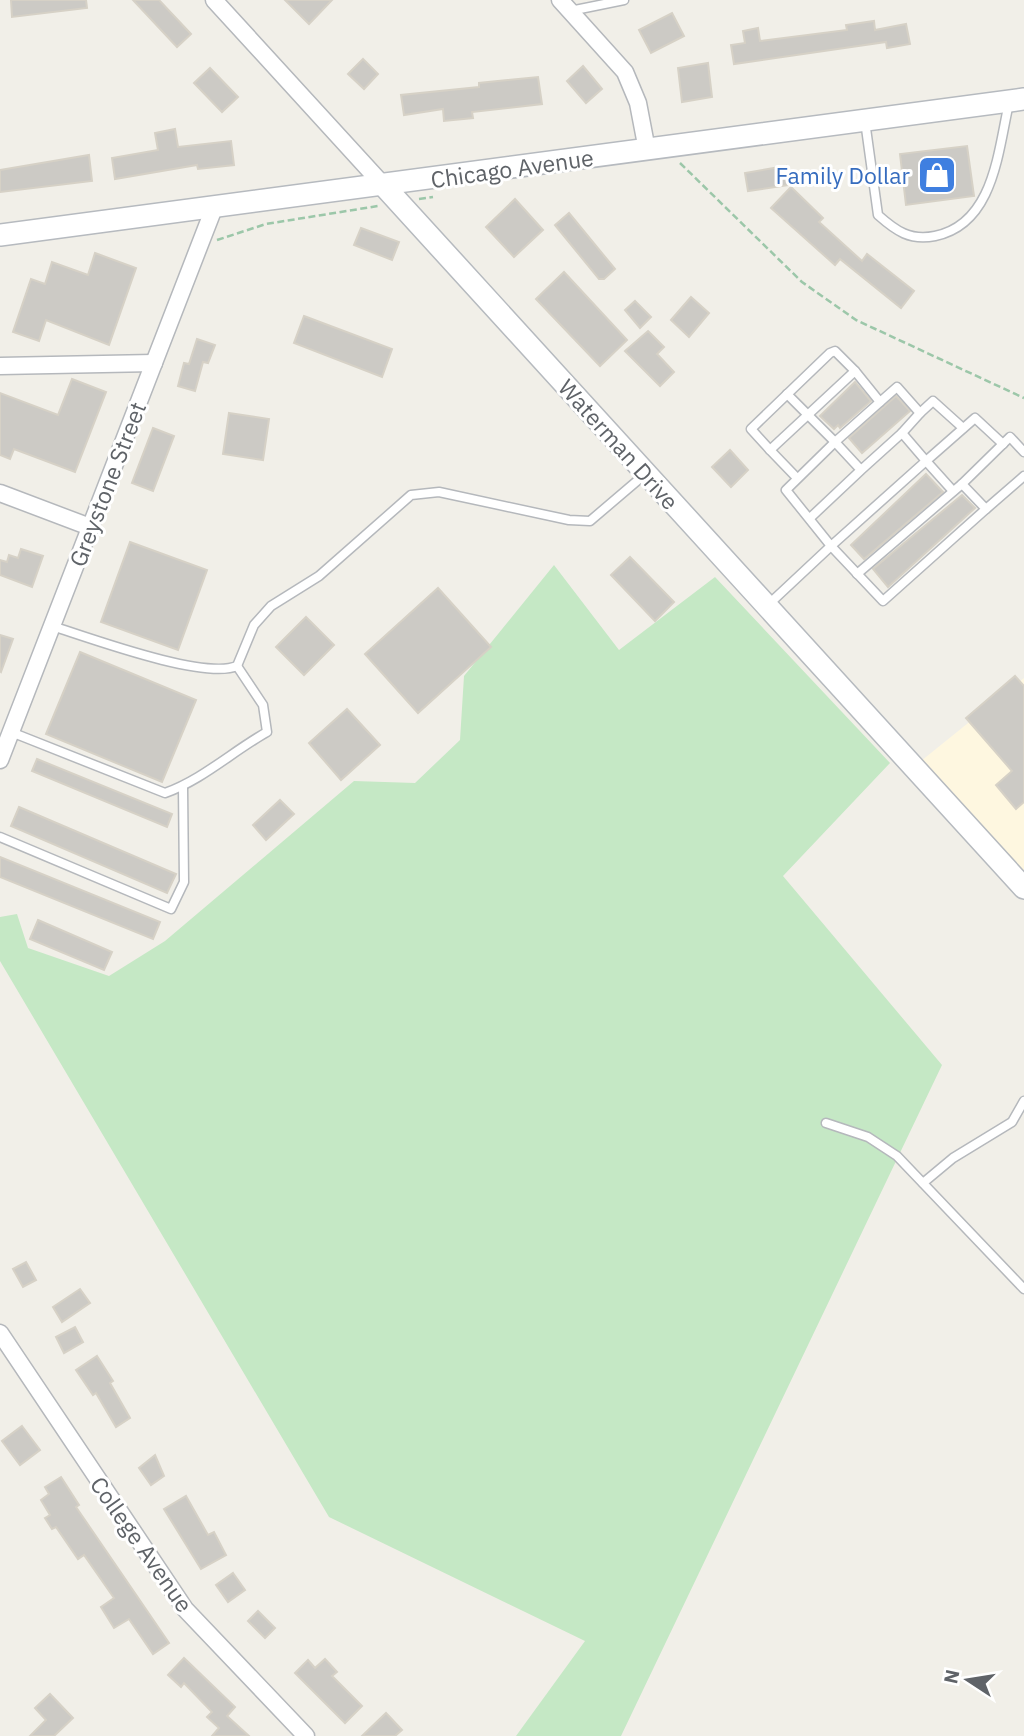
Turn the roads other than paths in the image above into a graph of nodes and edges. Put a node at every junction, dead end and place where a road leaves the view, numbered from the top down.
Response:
1 (214, 0) edge
2 (624, 0) edge
3 (565, 5) edge
4 (1017, 100) edge
5 (865, 119) junction
6 (656, 149) junction
7 (384, 186) junction
8 (214, 208) junction
9 (0, 235) edge
10 (154, 363) junction
11 (0, 366) edge
12 (855, 371) junction
13 (787, 394) junction
14 (880, 402) junction
15 (920, 413) junction
16 (807, 415) junction
17 (963, 428) junction
18 (902, 433) junction
19 (835, 442) junction
20 (1003, 444) junction
21 (770, 450) junction
22 (1024, 452) edge
23 (926, 461) junction
24 (861, 470) junction
25 (646, 474) junction
26 (1024, 476) edge
27 (797, 478) junction
28 (962, 484) junction
29 (953, 491) junction
30 (0, 492) edge
31 (986, 509) junction
32 (810, 518) junction
33 (90, 527) junction
34 (831, 546) junction
35 (857, 574) junction
36 (767, 607) junction
37 (52, 626) junction
38 (237, 666) junction
39 (11, 732) junction
40 (0, 760) edge
41 (183, 787) junction
42 (0, 837) edge
43 (1024, 888) edge
44 (1024, 1101) edge
45 (826, 1124) dead end
46 (923, 1183) junction
47 (1024, 1289) edge
48 (0, 1333) edge
49 (306, 1736) edge

1 - 7 street, Waterman Drive
2 - 3 lane
3 - 6 street
4 - 5 street, Chicago Avenue
4 - 5 lane
5 - 6 street, Chicago Avenue
6 - 7 street, Chicago Avenue
7 - 8 street, Chicago Avenue
7 - 25 street, Waterman Drive
8 - 9 street, Chicago Avenue
8 - 10 street, Greystone Street
10 - 11 street
10 - 33 street, Greystone Street
12 - 13 lane
12 - 14 lane
12 - 16 lane
13 - 16 lane
13 - 21 lane
14 - 15 lane
14 - 19 lane
15 - 17 lane
15 - 18 lane
16 - 19 lane
16 - 21 lane
17 - 20 lane
17 - 23 lane
18 - 23 lane
18 - 24 lane
19 - 24 lane
19 - 27 lane
20 - 22 lane
20 - 28 lane
21 - 27 lane
23 - 29 lane
23 - 34 lane
24 - 32 lane
25 - 36 street, Waterman Drive
25 - 38 lane
26 - 31 lane
27 - 32 lane
28 - 29 lane
28 - 31 lane
29 - 35 lane
30 - 33 street
31 - 35 lane
32 - 34 lane
33 - 37 street, Greystone Street
34 - 35 lane
34 - 36 lane
36 - 43 street, Waterman Drive
37 - 38 lane
37 - 39 street, Greystone Street
38 - 41 lane
39 - 40 street, Greystone Street
39 - 41 lane
41 - 42 lane
44 - 46 lane
45 - 46 lane
46 - 47 lane
48 - 49 street, College Avenue

